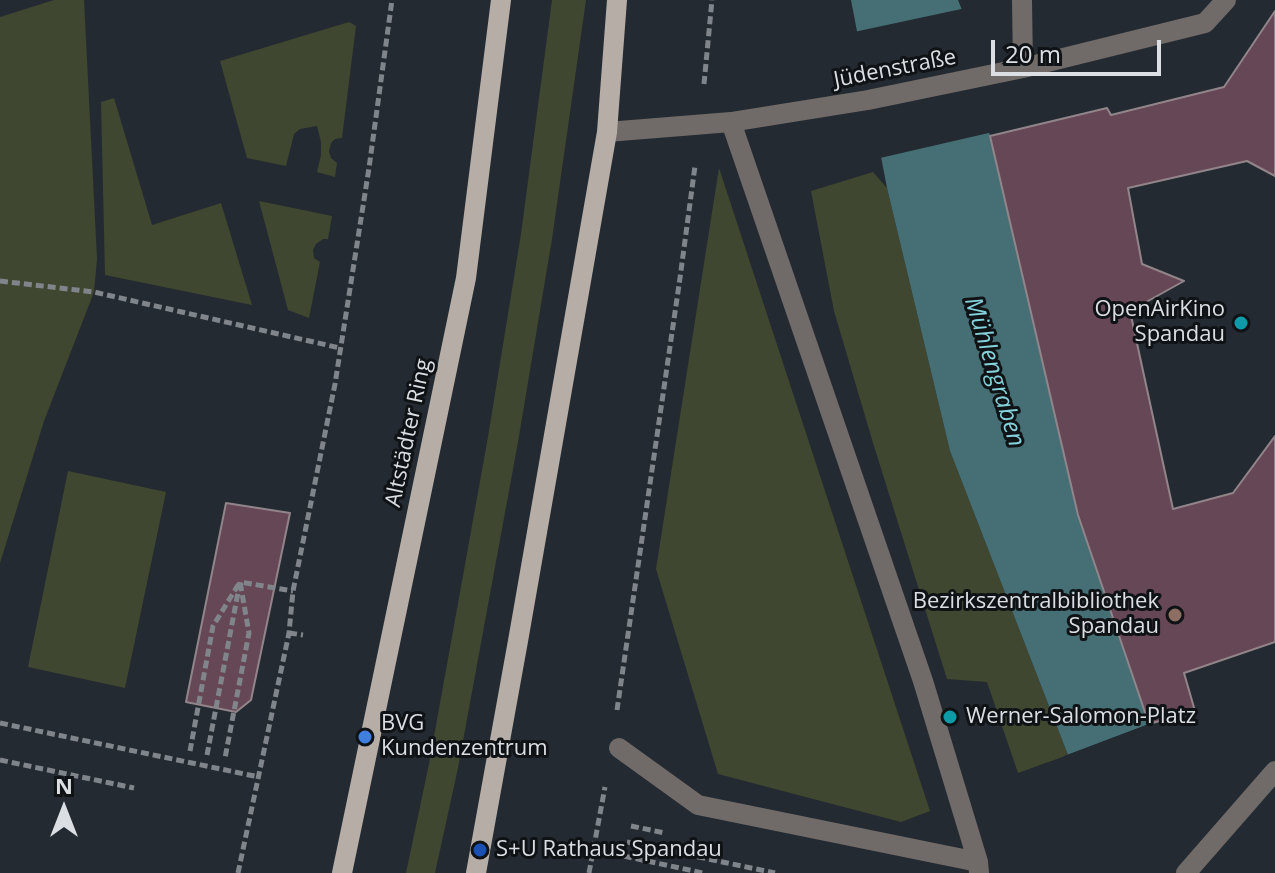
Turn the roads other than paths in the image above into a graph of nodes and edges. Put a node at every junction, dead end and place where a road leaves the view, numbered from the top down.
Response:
1 (501, 0) edge
2 (617, 0) edge
3 (1022, 0) edge
4 (1226, 0) edge
5 (1023, 68) junction
6 (731, 122) junction
7 (607, 132) junction
8 (619, 748) dead end
9 (1275, 771) edge
10 (979, 867) edge
11 (342, 873) edge
12 (476, 873) edge
13 (1186, 873) edge

1 - 11 main road, Altstädter Ring
2 - 7 main road
3 - 5 street
4 - 5 street, Jüdenstraße
5 - 6 street, Jüdenstraße
6 - 7 street, Jüdenstraße
6 - 10 street
7 - 12 main road
8 - 10 street
9 - 13 street

